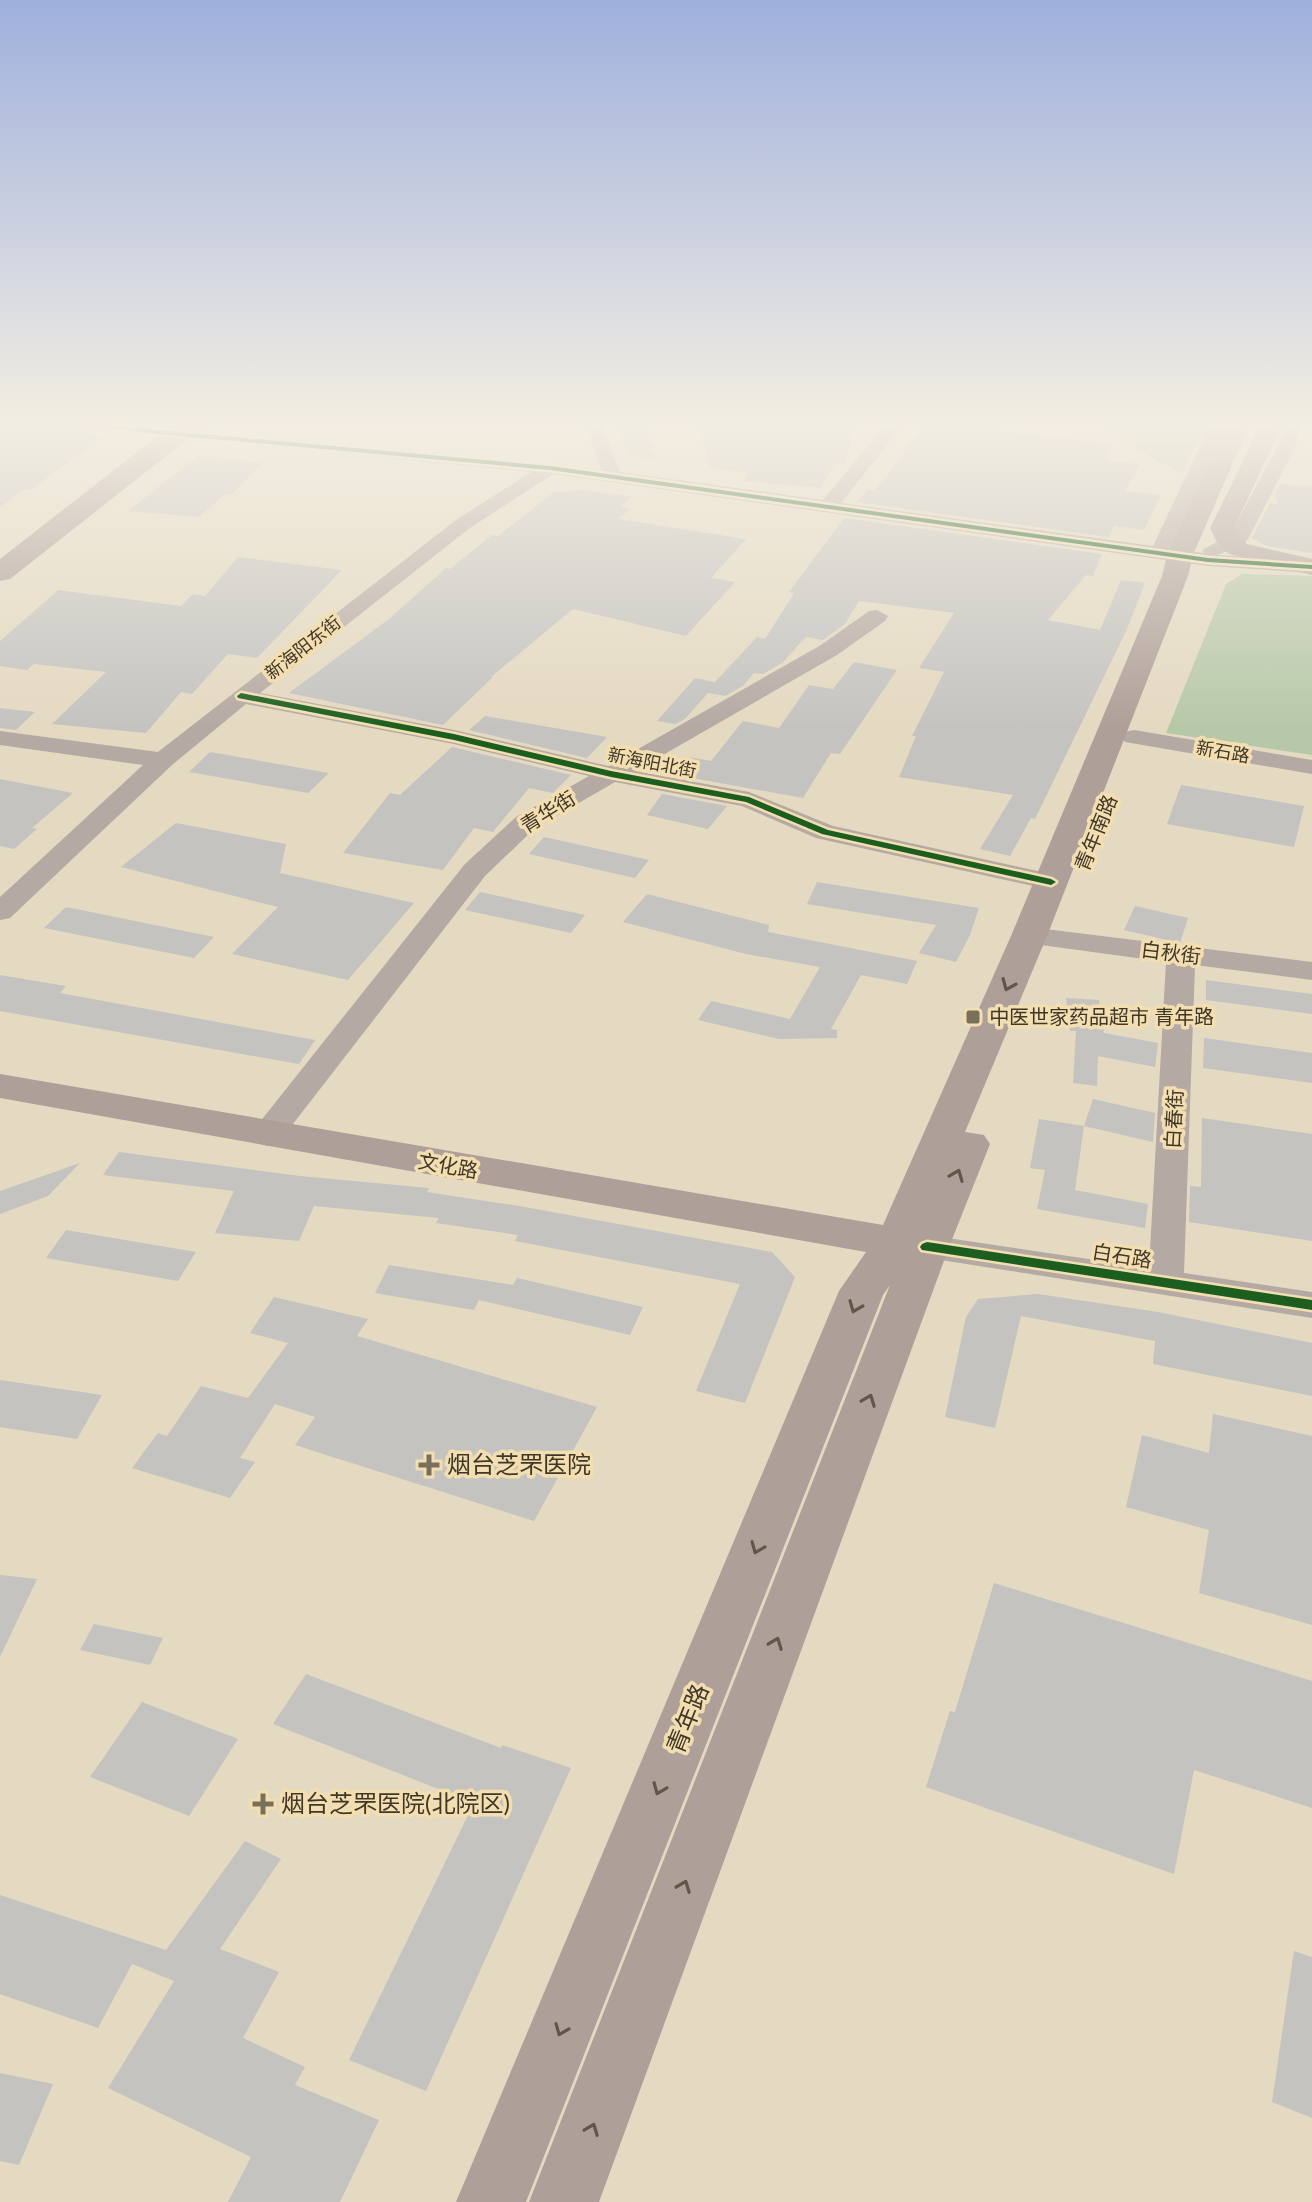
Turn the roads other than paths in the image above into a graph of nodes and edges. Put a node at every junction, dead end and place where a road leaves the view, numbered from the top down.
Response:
1 (62, 524) edge
2 (463, 524) edge
3 (987, 524) edge
4 (1206, 524) edge
5 (1209, 524) edge
6 (1216, 524) edge
7 (1246, 524) edge
8 (1202, 548) junction
9 (1312, 567) edge
10 (0, 573) edge
11 (877, 616) dead end
12 (241, 696) junction
13 (1134, 737) junction
14 (0, 738) edge
15 (163, 760) junction
16 (1312, 767) edge
17 (611, 774) junction
18 (1051, 882) junction
19 (0, 912) edge
20 (1042, 937) junction
21 (1181, 955) junction
22 (1312, 971) edge
23 (0, 1086) edge
24 (267, 1135) junction
25 (912, 1245) junction
26 (1166, 1283) junction
27 (1312, 1305) edge
28 (491, 2202) edge
29 (564, 2202) edge

1 - 10 highway
2 - 12 street, 新海阳东街
3 - 8 street
4 - 8 street
5 - 8 main road, 青年南路
6 - 8 main road, 青年南路
7 - 8 street
8 - 9 main road
8 - 13 main road, 青年南路
8 - 18 main road, 青年南路
11 - 17 street, 青华街
12 - 15 street, 新海阳东街
12 - 17 street, 新海阳北街
13 - 16 street, 新石路
13 - 20 main road, 青年南路
14 - 15 street
15 - 19 street, 新海阳东街
17 - 18 street, 新海阳北街
17 - 24 street, 青华街
18 - 20 main road, 青年南路
20 - 21 street, 白秋街
20 - 25 main road, 青年南路
21 - 22 street, 白秋街
21 - 26 street, 白春街
23 - 24 main road, 文化路
24 - 25 main road, 文化路
25 - 26 street, 白石路
25 -> 28 main road, 青年路
29 -> 25 main road
26 - 27 street, 白石路

